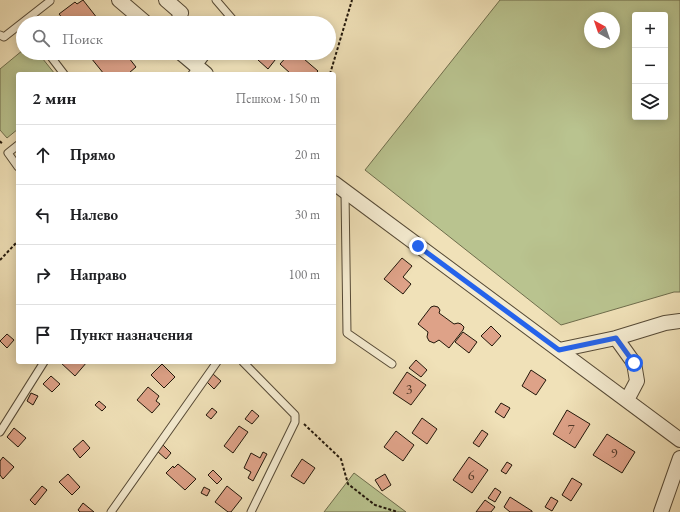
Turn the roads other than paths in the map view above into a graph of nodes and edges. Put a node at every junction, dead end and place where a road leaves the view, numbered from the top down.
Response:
1 (50, 0) edge
2 (119, 0) edge
3 (166, 0) edge
4 (216, 0) edge
5 (32, 16) edge
6 (138, 16) edge
7 (180, 16) edge
8 (230, 16) edge
9 (16, 28) edge
10 (0, 35) edge
11 (53, 60) edge
12 (187, 60) edge
13 (204, 60) edge
14 (62, 72) edge
15 (198, 72) edge
16 (16, 147) edge
17 (16, 164) edge
18 (339, 187) edge
19 (680, 321) edge
20 (616, 338) junction
21 (559, 350) junction
22 (43, 364) edge
23 (216, 364) edge
24 (245, 364) edge
25 (392, 364) dead end
26 (627, 400) junction
27 (0, 432) edge
28 (680, 440) edge
29 (680, 458) edge
30 (111, 512) edge
31 (251, 512) edge
32 (661, 512) edge

1 - 5 lane
2 - 6 street
3 - 7 street
4 - 8 lane
9 - 10 lane
11 - 14 lane
12 - 15 street
13 - 15 lane
16 - 17 lane
18 - 21 street
18 - 25 lane
19 - 20 street
20 - 21 street
20 - 26 street
21 - 26 street
22 - 27 lane
23 - 30 lane
24 - 31 lane
26 - 28 street
29 - 32 street

